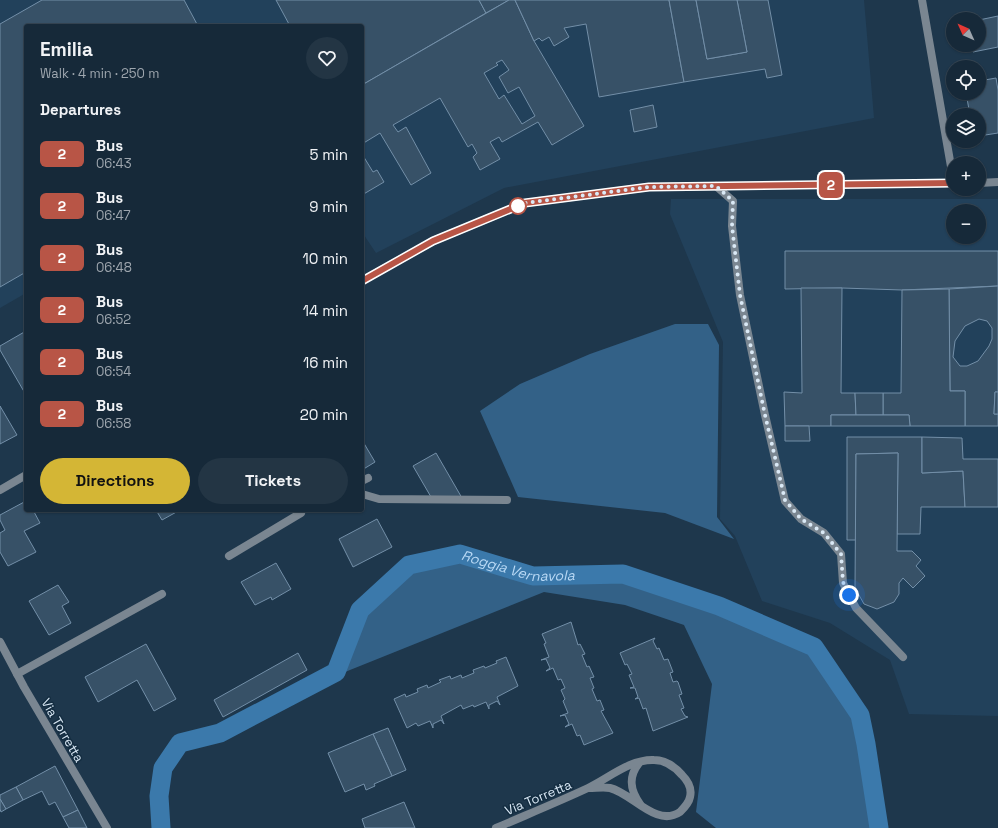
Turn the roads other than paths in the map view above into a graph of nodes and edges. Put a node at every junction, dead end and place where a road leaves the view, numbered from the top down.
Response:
1 (922, 0) edge
2 (949, 156) edge
3 (998, 182) edge
4 (946, 183) edge
5 (986, 183) edge
6 (716, 186) junction
7 (364, 280) edge
8 (24, 476) edge
9 (0, 490) edge
10 (364, 495) edge
11 (507, 500) dead end
12 (301, 512) edge
13 (229, 556) dead end
14 (162, 594) dead end
15 (0, 642) edge
16 (903, 657) dead end
17 (17, 674) junction
18 (639, 763) junction
19 (589, 788) junction
20 (643, 807) junction
21 (107, 828) edge
22 (496, 828) edge

1 - 2 street
3 - 5 street
4 - 6 street
6 - 7 street
6 - 16 street
8 - 9 street
10 - 11 street
12 - 13 street
14 - 17 street
15 - 17 street, Via Torretta
17 - 21 street, Via Torretta
18 - 19 street, Via Torretta
18 - 20 street, Via Torretta
18 - 20 street, Via Torretta
19 - 20 street, Via Torretta
19 - 22 street, Via Torretta

